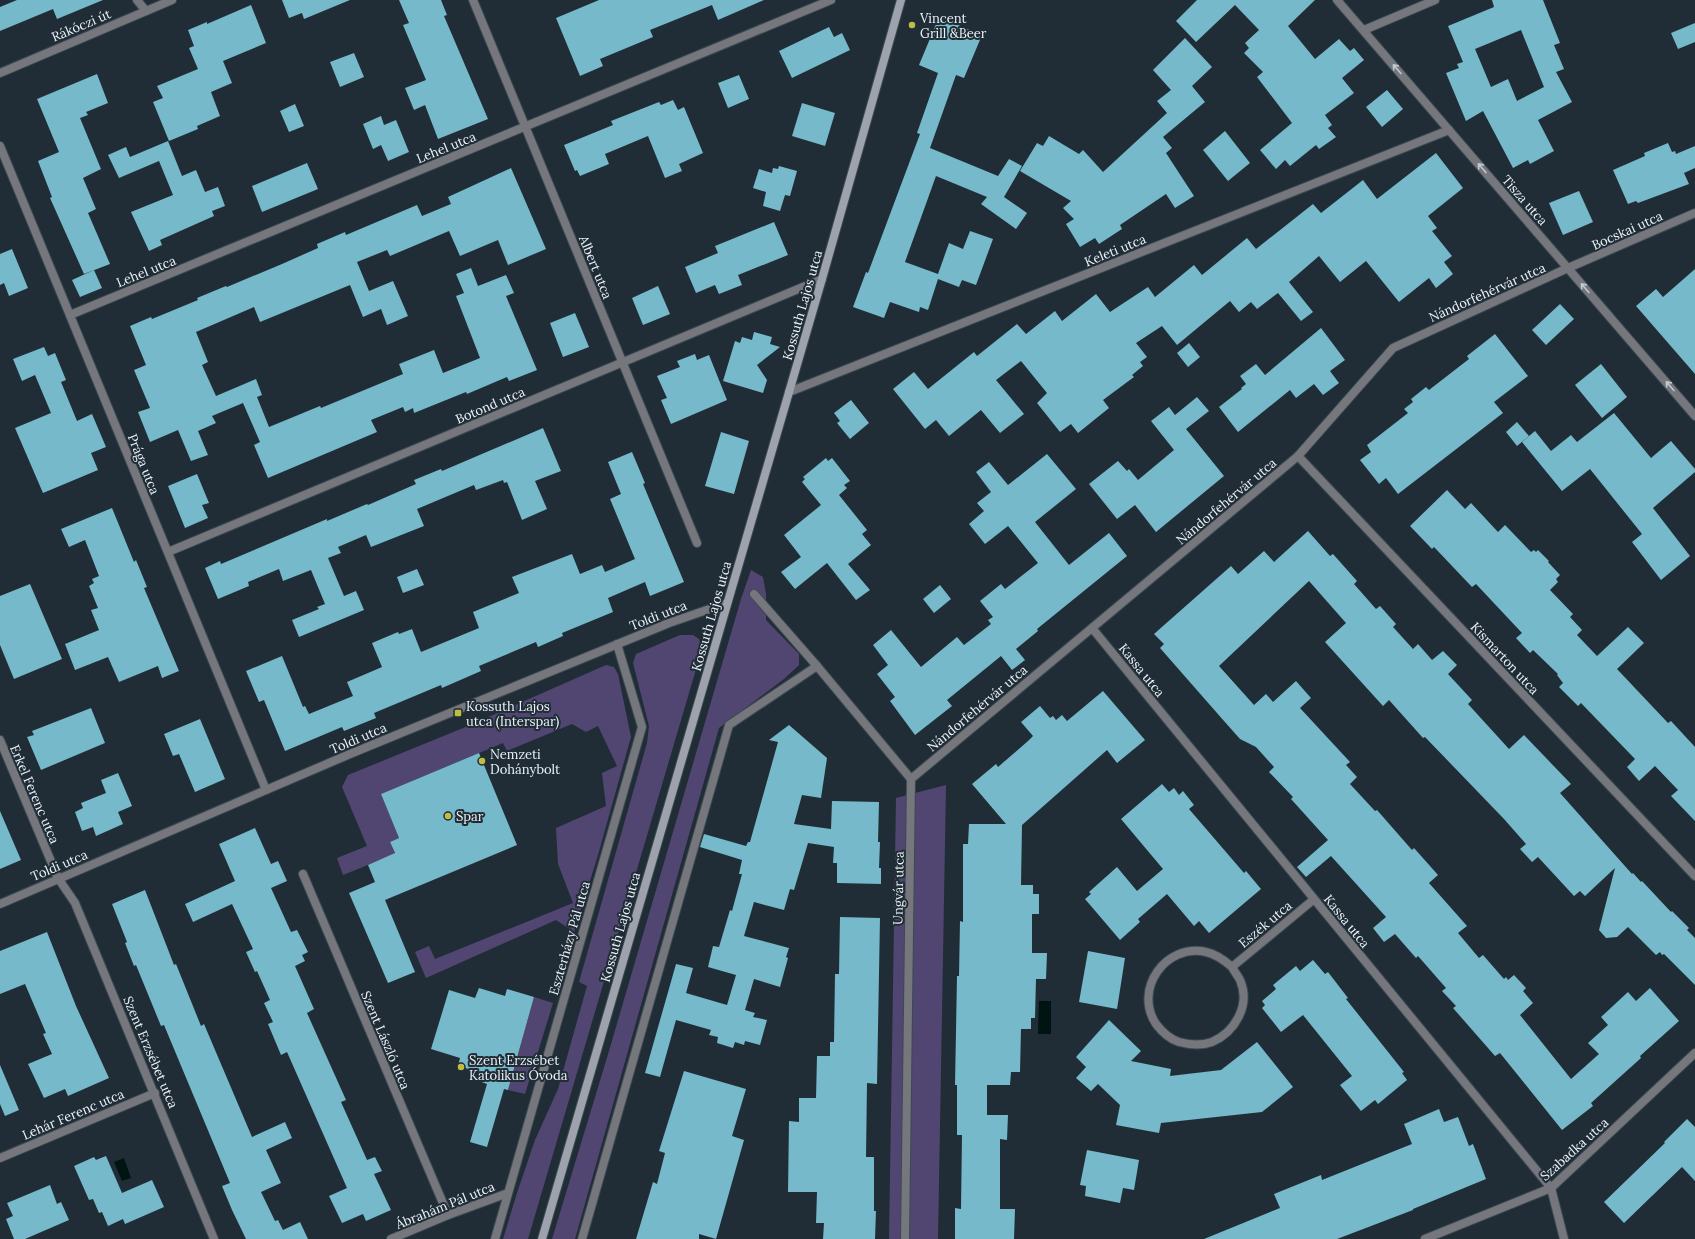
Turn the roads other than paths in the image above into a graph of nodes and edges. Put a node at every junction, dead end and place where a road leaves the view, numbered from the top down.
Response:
1 (137, 0) edge
2 (172, 0) edge
3 (473, 0) edge
4 (831, 0) edge
5 (901, 0) edge
6 (1337, 0) edge
7 (1436, 0) edge
8 (146, 11) junction
9 (1364, 30) junction
10 (0, 73) edge
11 (525, 127) junction
12 (1449, 130) junction
13 (0, 146) edge
14 (1695, 213) edge
15 (1568, 268) junction
16 (822, 279) junction
17 (70, 315) junction
18 (623, 362) junction
19 (789, 392) junction
20 (1695, 416) edge
21 (1298, 456) junction
22 (697, 543) dead end
23 (168, 552) junction
24 (754, 594) dead end
25 (728, 603) junction
26 (1092, 628) junction
27 (617, 644) junction
28 (817, 666) junction
29 (0, 740) edge
30 (911, 779) junction
31 (266, 790) junction
32 (303, 874) dead end
33 (1695, 876) edge
34 (58, 878) junction
35 (1313, 900) junction
36 (0, 904) edge
37 (1232, 967) junction
38 (1695, 1053) edge
39 (155, 1093) junction
40 (0, 1158) edge
41 (1551, 1188) junction
42 (508, 1193) junction
43 (448, 1215) junction
44 (214, 1239) edge
45 (391, 1239) edge
46 (495, 1239) edge
47 (542, 1239) edge
48 (582, 1239) edge
49 (905, 1239) edge
50 (1425, 1239) edge
51 (1564, 1239) edge

1 - 8 street
2 - 8 street, Rákóczi út
3 - 11 street, Albert utca
4 - 11 street, Lehel utca
5 - 16 street, Kossuth Lajos utca
6 - 9 street, Tisza utca
7 - 9 street
8 - 10 street, Rákóczi út
12 -> 9 street, Tisza utca
11 - 17 street, Lehel utca
11 - 18 street, Albert utca
15 -> 12 street, Tisza utca
12 - 19 street, Keleti utca
13 - 17 street, Prága utca
14 - 15 street, Bocskai utca
20 -> 15 street, Tisza utca
15 - 21 street, Nándorfehérvár utca
16 - 18 street, Botond utca
16 - 19 street, Kossuth Lajos utca
17 - 23 street, Prága utca
18 - 22 street, Albert utca
18 - 23 street, Botond utca
19 - 25 street, Kossuth Lajos utca
21 - 26 street, Nándorfehérvár utca
21 - 33 street, Kismarton utca
23 - 31 street, Prága utca
24 - 28 street
25 - 27 street, Toldi utca
25 - 47 street, Kossuth Lajos utca
26 - 30 street, Nándorfehérvár utca
26 - 35 street, Kassa utca
27 - 31 street, Toldi utca
27 - 42 street, Eszterházy Pál utca
28 - 30 street
28 - 48 street
29 - 34 street, Erkel Ferenc utca
30 - 49 street, Ungvár utca
31 - 34 street, Toldi utca
32 - 43 street, Szent László utca
34 - 36 street, Toldi utca
34 - 39 street, Szent Erzsébet utca
35 - 37 street, Eszék utca
35 - 41 street, Kassa utca
37 - 37 street
38 - 41 street, Szabadka utca
39 - 40 street, Lehár Ferenc utca
39 - 44 street, Szent Erzsébet utca
41 - 50 street, Szabadka utca
41 - 51 street, Kassa utca
42 - 43 street, Ábrahám Pál utca
42 - 46 street, Eszterházy Pál utca
43 - 45 street, Ábrahám Pál utca

